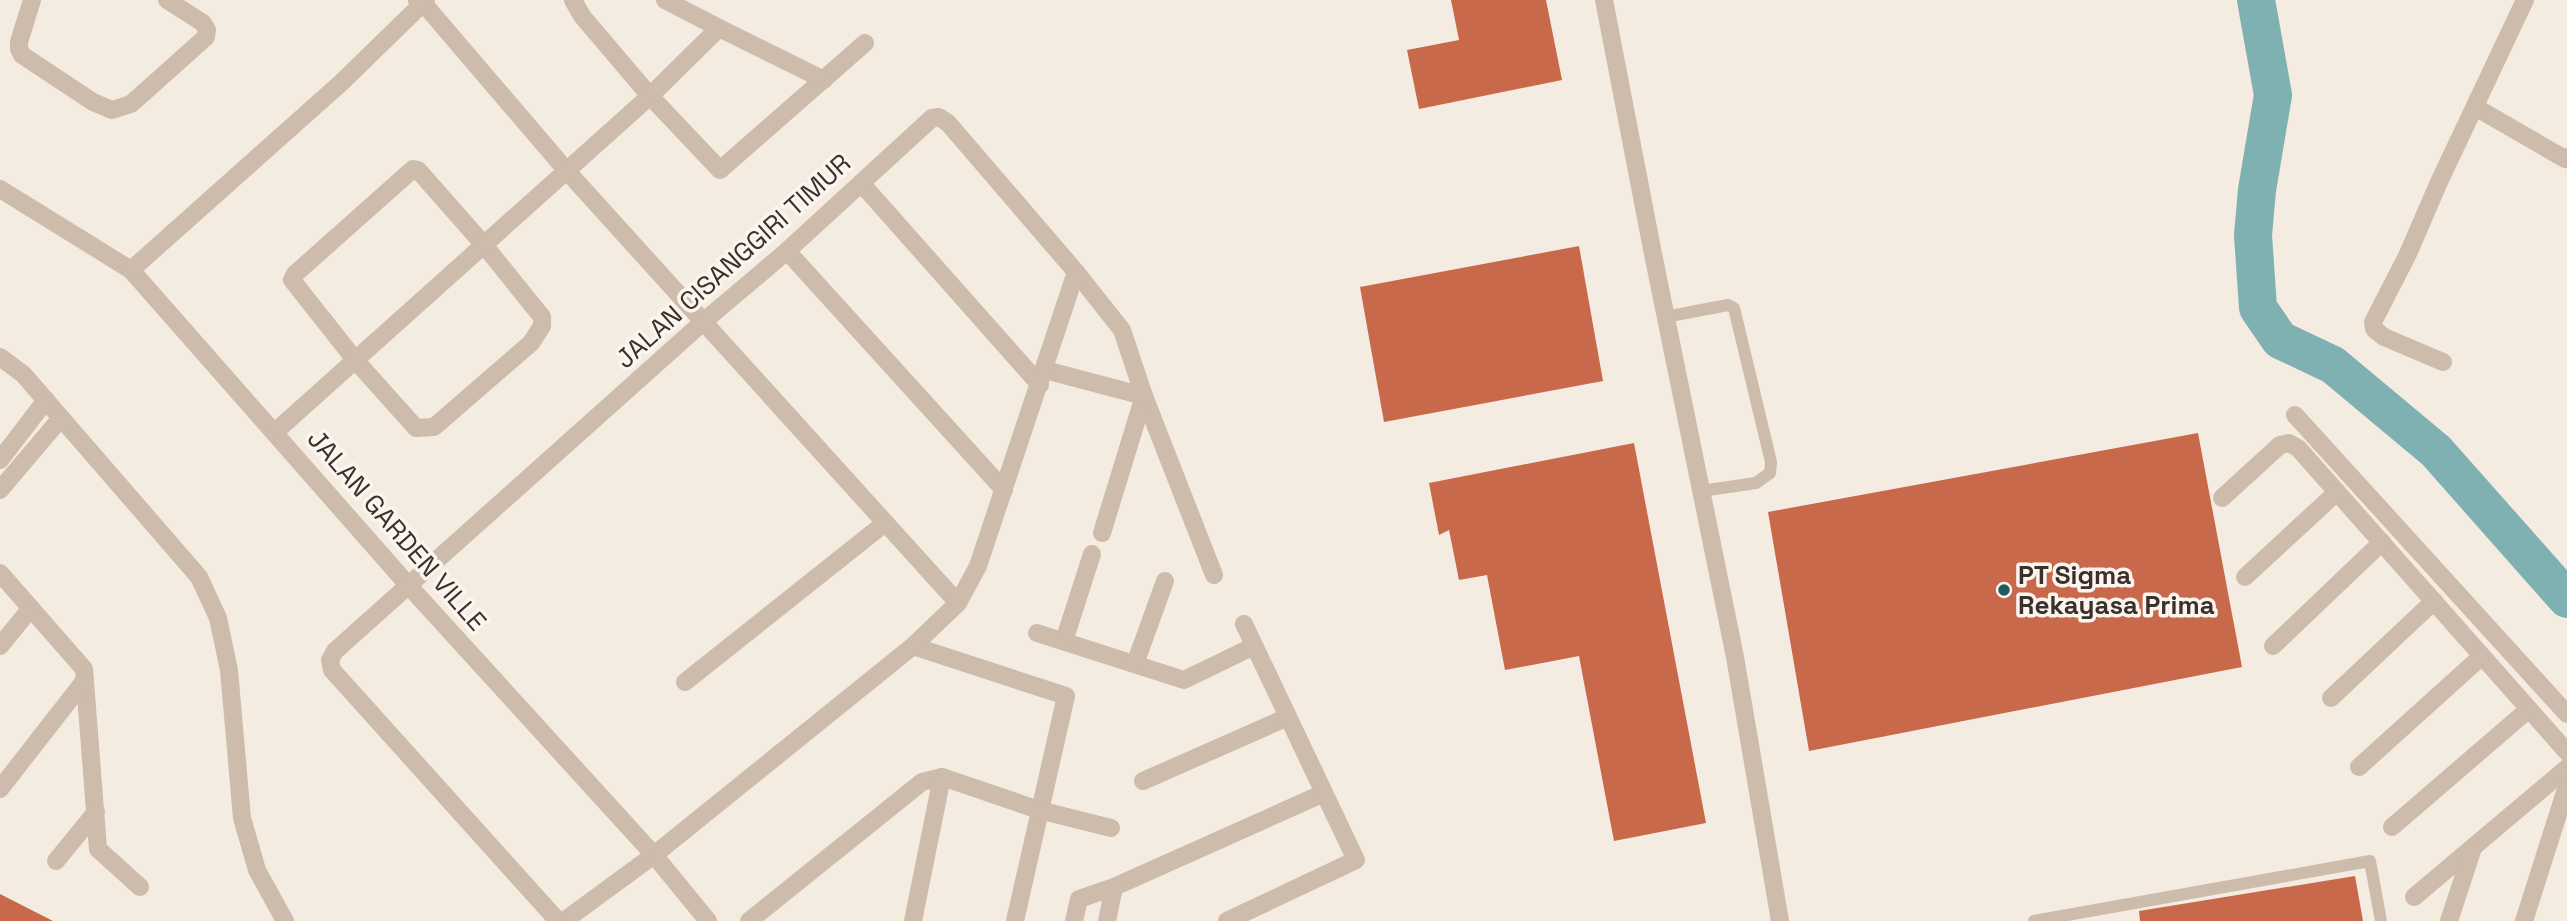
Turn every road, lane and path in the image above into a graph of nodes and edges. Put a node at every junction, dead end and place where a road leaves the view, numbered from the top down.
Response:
1 (32, 0) edge
2 (167, 0) edge
3 (573, 0) edge
4 (665, 0) edge
5 (1604, 0) edge
6 (2525, 0) edge
7 (422, 1) edge
8 (719, 28) junction
9 (866, 43) dead end
10 (824, 80) junction
11 (650, 96) junction
12 (2475, 107) junction
13 (2566, 159) edge
14 (566, 170) junction
15 (861, 183) junction
16 (0, 189) edge
17 (484, 245) junction
18 (787, 251) junction
19 (131, 270) junction
20 (1076, 272) junction
21 (1665, 317) junction
22 (703, 322) junction
23 (0, 358) edge
24 (356, 361) junction
25 (2443, 362) dead end
26 (1042, 377) junction
27 (1144, 396) junction
28 (46, 400) junction
29 (2295, 415) dead end
30 (61, 418) junction
31 (275, 432) junction
32 (0, 460) edge
33 (0, 489) edge
34 (1004, 490) junction
35 (1701, 491) junction
36 (2337, 492) junction
37 (2222, 498) dead end
38 (885, 523) junction
39 (1102, 533) dead end
40 (2382, 542) junction
41 (1092, 554) dead end
42 (0, 573) edge
43 (1214, 575) dead end
44 (2245, 577) dead end
45 (1165, 581) dead end
46 (408, 585) junction
47 (2434, 601) junction
48 (958, 603) junction
49 (31, 608) junction
50 (1244, 624) dead end
51 (1037, 633) dead end
52 (1064, 641) junction
53 (0, 646) edge
54 (913, 646) junction
55 (1254, 646) junction
56 (2273, 646) dead end
57 (2482, 656) junction
58 (1135, 664) junction
59 (85, 680) junction
60 (685, 682) dead end
61 (2331, 698) dead end
62 (2529, 709) junction
63 (2567, 714) edge
64 (1288, 717) junction
65 (2567, 752) edge
66 (2359, 767) dead end
67 (2567, 768) edge
68 (942, 777) junction
69 (1143, 781) dead end
70 (2567, 786) edge
71 (0, 789) edge
72 (1324, 793) junction
73 (1039, 810) junction
74 (96, 811) junction
75 (2392, 827) dead end
76 (1111, 828) dead end
77 (2474, 846) junction
78 (654, 855) junction
79 (56, 861) dead end
80 (141, 887) dead end
81 (1114, 887) junction
82 (2414, 897) dead end
83 (285, 921) edge
84 (558, 921) edge
85 (564, 921) edge
86 (708, 921) edge
87 (749, 921) edge
88 (913, 921) edge
89 (1014, 921) edge
90 (1074, 921) edge
91 (1107, 921) edge
92 (1227, 921) edge
93 (1780, 921) edge
94 (2034, 921) edge
95 (2381, 921) edge
96 (2449, 921) edge
97 (2525, 921) edge

1 - 2 street
3 - 11 street
4 - 8 street
5 - 21 street
6 - 12 street
7 - 14 street
7 - 19 street
8 - 10 street
8 - 11 street
9 - 10 street
10 - 11 street
11 - 14 street
12 - 13 street
12 - 25 street
14 - 17 street
14 - 22 street
15 - 18 street, JALAN CISANGGIRI TIMUR
15 - 20 street, JALAN CISANGGIRI TIMUR
15 - 26 street
16 - 19 street, JALAN GARDEN VILLE
17 - 24 street
17 - 24 street
17 - 24 street
18 - 22 street, JALAN CISANGGIRI TIMUR
18 - 34 street
19 - 31 street, JALAN GARDEN VILLE
20 - 26 street
20 - 27 street
21 - 35 street
21 - 35 lane
22 - 38 street
22 - 46 street, JALAN CISANGGIRI TIMUR
23 - 28 street
24 - 31 street
26 - 27 street
26 - 34 street
27 - 39 street
27 - 43 street
28 - 30 street
28 - 32 street
29 - 63 street
30 - 33 street
30 - 83 street
31 - 46 street, JALAN GARDEN VILLE
34 - 48 street
35 - 93 street
36 - 37 street
36 - 40 street
36 - 44 street
38 - 48 street
38 - 60 street
40 - 47 street
40 - 56 street
41 - 52 street
42 - 49 street
45 - 58 street
46 - 78 street, JALAN GARDEN VILLE
46 - 84 street, JALAN CISANGGIRI TIMUR
47 - 57 street
47 - 61 street
48 - 54 street
49 - 53 street
49 - 59 street
50 - 55 street
51 - 52 street
52 - 58 street
54 - 73 street
54 - 78 street
55 - 58 street
55 - 64 street
57 - 62 street
57 - 66 street
59 - 71 street
59 - 74 street
62 - 65 street
62 - 75 street
64 - 69 street
64 - 72 street
67 - 77 street
68 - 73 street
68 - 87 street
68 - 88 street
70 - 97 street
72 - 81 street
72 - 92 street
73 - 76 street
73 - 89 street
74 - 79 street
74 - 80 street
77 - 82 street
77 - 96 street
78 - 85 street
78 - 86 street, JALAN GARDEN VILLE
81 - 90 street
81 - 91 street
94 - 95 lane

